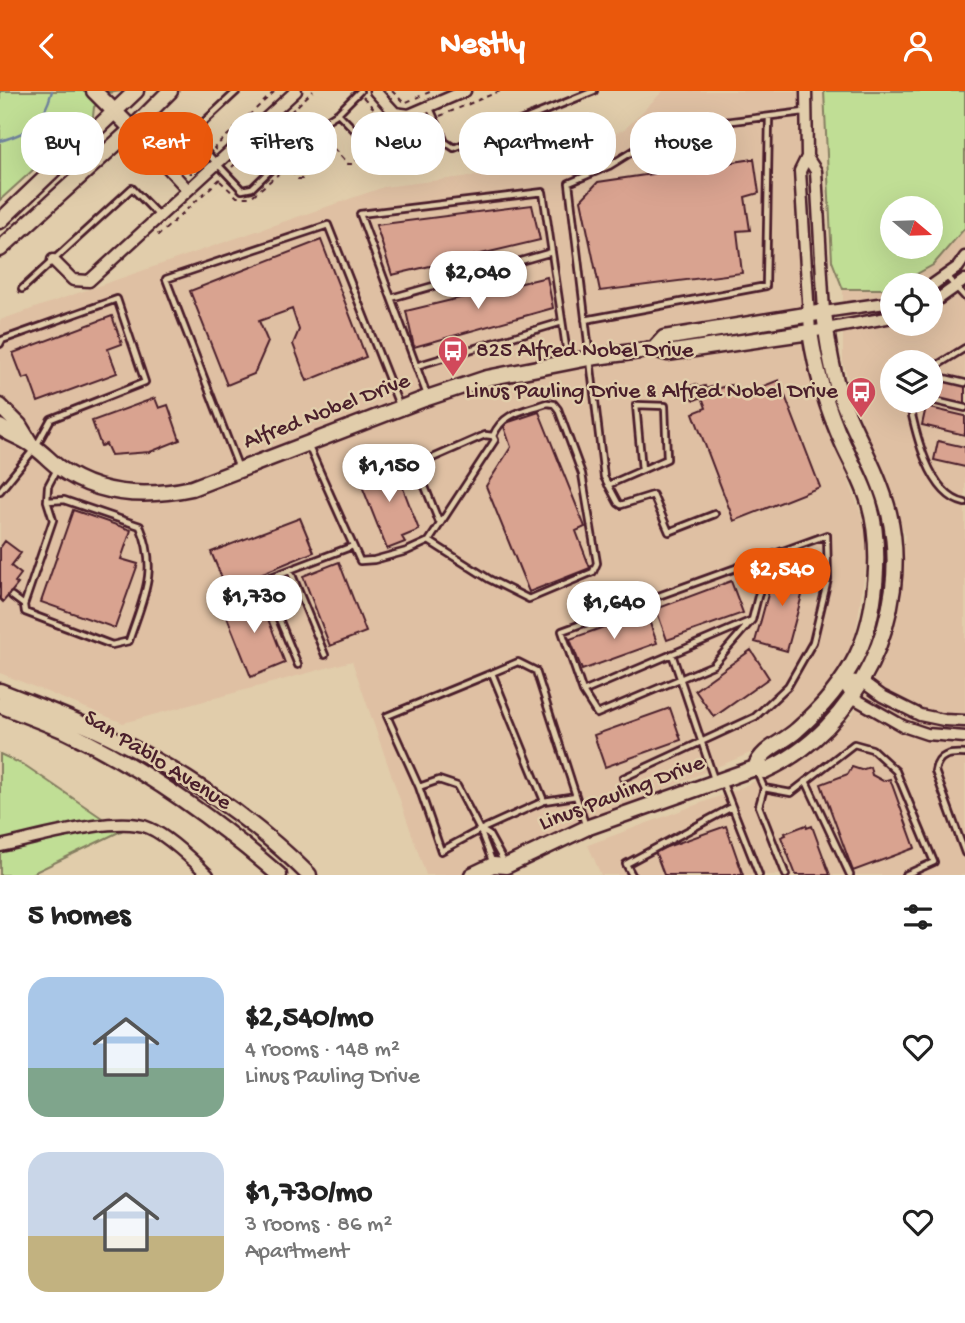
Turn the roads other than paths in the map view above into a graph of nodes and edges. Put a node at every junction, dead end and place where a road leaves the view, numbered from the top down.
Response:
1 (136, 91) edge
2 (170, 91) edge
3 (237, 91) edge
4 (296, 91) edge
5 (360, 91) edge
6 (375, 91) edge
7 (465, 91) edge
8 (594, 91) edge
9 (806, 91) edge
10 (97, 94) edge
11 (429, 106) junction
12 (114, 111) junction
13 (149, 112) edge
14 (807, 112) junction
15 (338, 113) junction
16 (118, 115) edge
17 (769, 117) junction
18 (351, 126) edge
19 (118, 142) edge
20 (807, 157) junction
21 (214, 160) junction
22 (173, 175) edge
23 (187, 190) junction
24 (160, 217) junction
25 (0, 221) edge
26 (0, 249) edge
27 (552, 252) junction
28 (965, 257) edge
29 (53, 260) junction
30 (961, 270) edge
31 (946, 276) junction
32 (943, 278) edge
33 (961, 284) edge
34 (22, 289) dead end
35 (943, 296) edge
36 (965, 297) edge
37 (391, 298) junction
38 (880, 304) edge
39 (824, 311) junction
40 (807, 314) junction
41 (880, 319) edge
42 (585, 320) junction
43 (562, 322) junction
44 (826, 329) junction
45 (810, 332) junction
46 (0, 344) edge
47 (965, 348) edge
48 (654, 349) junction
49 (589, 358) junction
50 (568, 362) junction
51 (943, 362) edge
52 (416, 366) junction
53 (943, 378) edge
54 (965, 383) edge
55 (428, 397) junction
56 (943, 403) edge
57 (0, 406) edge
58 (400, 408) junction
59 (965, 408) edge
60 (911, 413) edge
61 (0, 427) edge
62 (493, 436) junction
63 (308, 445) junction
64 (33, 446) junction
65 (58, 467) junction
66 (240, 470) junction
67 (642, 470) junction
68 (608, 485) junction
69 (0, 491) edge
70 (47, 501) junction
71 (965, 503) edge
72 (715, 513) dead end
73 (439, 523) junction
74 (429, 541) junction
75 (353, 546) junction
76 (768, 557) junction
77 (290, 570) junction
78 (262, 580) junction
79 (12, 596) dead end
80 (213, 599) dead end
81 (24, 605) junction
82 (752, 620) junction
83 (671, 654) junction
84 (325, 655) dead end
85 (298, 665) dead end
86 (492, 673) junction
87 (680, 679) junction
88 (842, 679) junction
89 (863, 682) junction
90 (0, 691) edge
91 (583, 692) junction
92 (852, 697) junction
93 (0, 705) edge
94 (965, 721) edge
95 (965, 737) edge
96 (701, 742) junction
97 (965, 754) edge
98 (755, 768) junction
99 (623, 778) dead end
100 (806, 781) junction
101 (718, 782) junction
102 (419, 787) junction
103 (764, 787) junction
104 (576, 796) junction
105 (544, 801) junction
106 (732, 807) junction
107 (586, 828) junction
108 (480, 830) junction
109 (0, 846) edge
110 (965, 853) edge
111 (501, 869) edge
112 (208, 875) edge
113 (279, 875) edge
114 (309, 875) edge
115 (472, 875) edge
116 (632, 875) edge
117 (759, 875) edge
118 (786, 875) edge
119 (850, 875) edge
120 (905, 875) edge

1 - 12 street
2 - 13 street
3 - 21 lane
4 - 21 street
5 - 15 lane
6 - 11 street
7 - 11 street
8 - 11 lane
9 - 14 street, Linus Pauling Drive
10 - 12 street
12 - 16 street
12 - 25 street
14 - 17 lane
14 - 20 street, Linus Pauling Drive
15 - 18 lane
15 - 21 lane
17 - 42 lane
17 - 42 lane
19 - 26 street
20 - 39 street, Linus Pauling Drive
20 - 40 street, Linus Pauling Drive
21 - 23 street
22 - 23 street
23 - 24 street
24 - 29 street
24 - 29 lane
27 - 37 lane
27 - 37 lane
27 - 43 lane
28 - 30 street
29 - 34 lane
30 - 31 street
31 - 32 street
31 - 33 lane
33 - 35 street
33 - 36 lane
37 - 52 lane
38 - 39 street, Alfred Nobel Drive
39 - 40 street, Alfred Nobel Drive
39 - 44 street, Linus Pauling Drive
40 - 45 street, Linus Pauling Drive
40 - 48 street, Alfred Nobel Drive
41 - 44 street, Alfred Nobel Drive
42 - 49 lane
43 - 50 lane
43 - 52 lane
44 - 45 street, Alfred Nobel Drive
44 - 89 street, Linus Pauling Drive
45 - 48 street, Alfred Nobel Drive
45 - 88 street, Linus Pauling Drive
46 - 64 lane
47 - 51 lane
48 - 49 street, Alfred Nobel Drive
49 - 50 street, Alfred Nobel Drive
49 - 68 lane
50 - 55 street, Alfred Nobel Drive
52 - 55 lane
53 - 54 lane
55 - 58 street, Alfred Nobel Drive
56 - 59 lane
57 - 64 street, Alfred Nobel Drive
58 - 63 street, Alfred Nobel Drive
58 - 66 lane
60 - 71 lane
61 - 64 street, Alfred Nobel Drive
62 - 73 lane
62 - 73 lane
62 - 74 lane
63 - 66 street, Alfred Nobel Drive
63 - 75 lane
64 - 65 street, Alfred Nobel Drive
64 - 69 lane
65 - 66 street, Alfred Nobel Drive
65 - 70 lane
67 - 67 lane
67 - 68 lane
68 - 72 lane
70 - 81 lane
70 - 81 lane
73 - 74 lane
74 - 75 lane
75 - 77 lane
76 - 82 lane
76 - 91 lane
76 - 96 lane
77 - 78 lane
77 - 84 lane
78 - 80 lane
78 - 85 lane
79 - 81 lane
82 - 83 lane
82 - 87 lane
83 - 87 lane
83 - 91 lane
86 - 102 lane
86 - 104 lane
86 - 105 lane
87 - 91 lane
87 - 96 lane
88 - 89 street
88 - 92 street
88 - 98 street, Linus Pauling Drive
89 - 92 street, Linus Pauling Drive
89 - 94 street
90 - 114 street, San Pablo Avenue
92 - 95 street
92 - 98 street, Linus Pauling Drive
93 - 113 street, San Pablo Avenue
96 - 99 lane
96 - 101 lane
97 - 110 lane
98 - 101 street, Linus Pauling Drive
98 - 103 lane
100 - 103 lane
100 - 119 lane
100 - 120 lane
101 - 106 lane
101 - 107 street, Linus Pauling Drive
102 - 108 lane
102 - 108 lane
103 - 118 lane
104 - 105 lane
104 - 107 lane
105 - 108 lane
106 - 116 lane
106 - 117 lane
107 - 111 street, Linus Pauling Drive
108 - 111 lane
108 - 111 lane
109 - 112 street
111 - 115 street, Linus Pauling Drive

